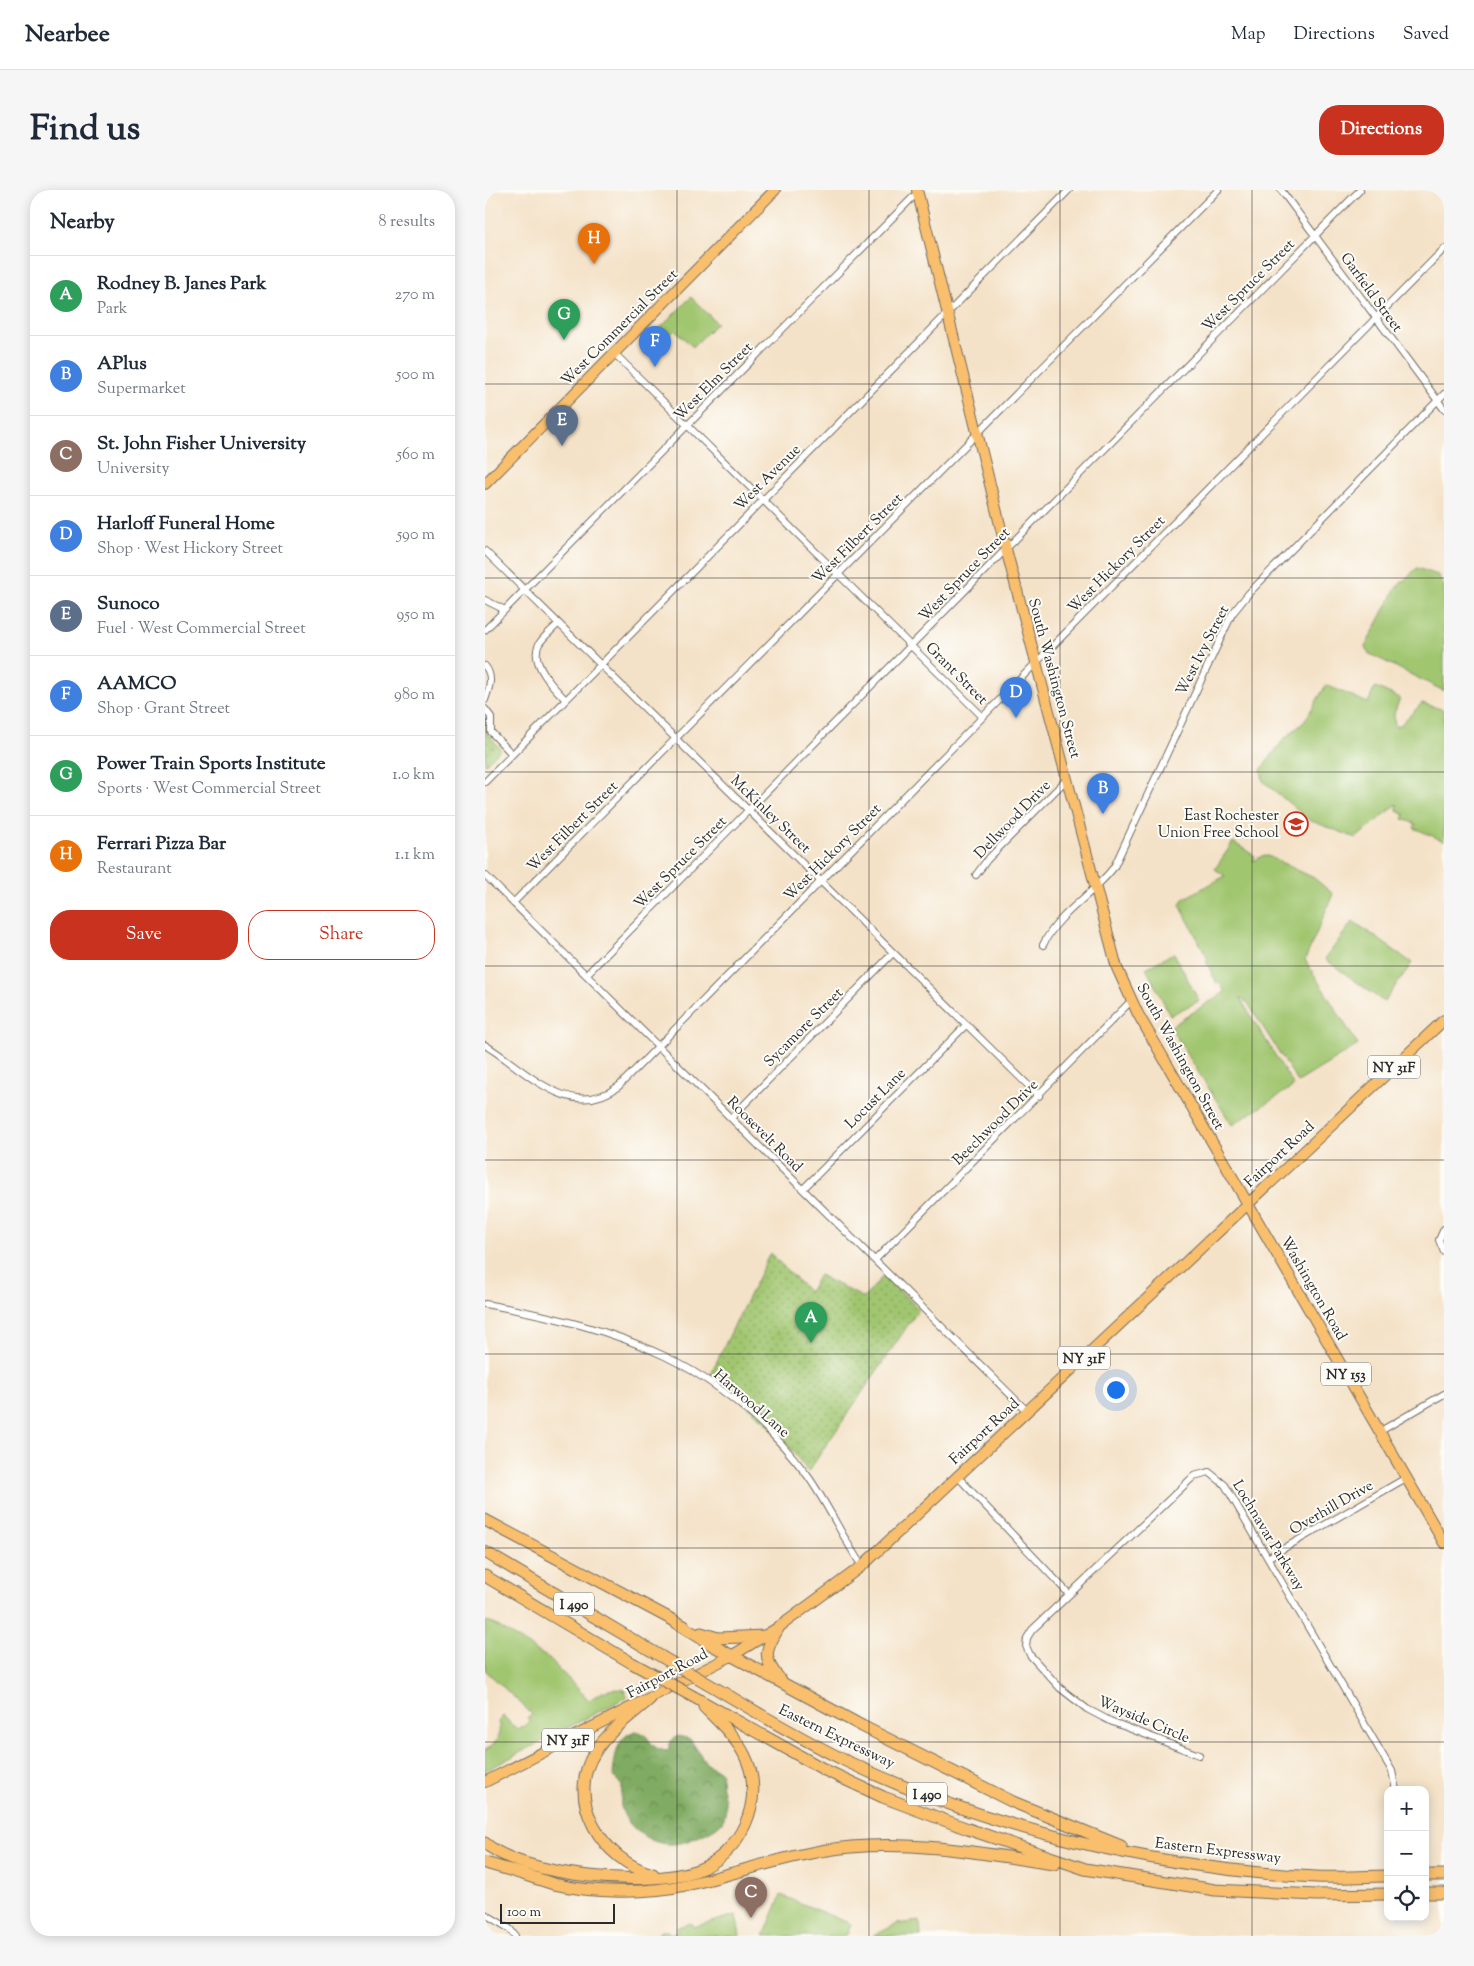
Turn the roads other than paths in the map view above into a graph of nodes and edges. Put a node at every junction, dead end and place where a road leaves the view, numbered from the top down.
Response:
1 (775, 190) edge
2 (1069, 190) edge
3 (1218, 190) edge
4 (1281, 190) edge
5 (1360, 190) edge
6 (918, 191) edge
7 (1315, 235) junction
8 (1444, 249) edge
9 (947, 313) junction
10 (1376, 318) junction
11 (614, 353) junction
12 (1444, 394) edge
13 (1437, 400) junction
14 (1444, 409) edge
15 (687, 425) junction
16 (977, 434) junction
17 (485, 484) edge
18 (762, 499) junction
19 (1006, 549) junction
20 (485, 551) edge
21 (839, 574) junction
22 (525, 590) junction
23 (485, 600) edge
24 (505, 610) junction
25 (558, 624) junction
26 (485, 629) edge
27 (911, 646) junction
28 (1036, 663) junction
29 (600, 665) junction
30 (485, 666) edge
31 (485, 700) edge
32 (566, 700) junction
33 (485, 709) edge
34 (983, 717) junction
35 (676, 739) junction
36 (512, 754) junction
37 (1066, 780) junction
38 (485, 782) edge
39 (749, 810) junction
40 (485, 875) edge
41 (976, 875) dead end
42 (821, 881) junction
43 (1095, 887) junction
44 (513, 903) junction
45 (1043, 946) dead end
46 (893, 953) junction
47 (586, 975) junction
48 (1131, 1001) junction
49 (1444, 1020) edge
50 (966, 1025) junction
51 (485, 1045) edge
52 (659, 1046) junction
53 (1039, 1096) junction
54 (731, 1118) junction
55 (803, 1189) junction
56 (1247, 1205) junction
57 (1444, 1230) edge
58 (1444, 1252) edge
59 (875, 1260) junction
60 (485, 1304) edge
61 (1444, 1394) edge
62 (1027, 1411) junction
63 (1379, 1432) junction
64 (957, 1477) junction
65 (1406, 1478) junction
66 (485, 1520) edge
67 (1444, 1543) edge
68 (485, 1552) edge
69 (1269, 1557) junction
70 (862, 1566) junction
71 (485, 1576) edge
72 (1069, 1594) junction
73 (677, 1623) junction
74 (779, 1627) junction
75 (765, 1636) junction
76 (733, 1655) junction
77 (788, 1686) junction
78 (694, 1697) junction
79 (651, 1699) junction
80 (1199, 1756) dead end
81 (485, 1782) edge
82 (1395, 1786) edge
83 (485, 1843) edge
84 (1146, 1856) junction
85 (485, 1858) edge
86 (485, 1863) edge
87 (501, 1868) junction
88 (1085, 1869) junction
89 (1429, 1875) edge
90 (1444, 1875) edge
91 (1384, 1876) edge
92 (667, 1878) junction
93 (1444, 1893) edge
94 (1384, 1894) edge
95 (1429, 1894) edge
96 (485, 1914) edge
97 (515, 1936) edge

1 - 11 main road, West Commercial Street
2 - 9 street, West Avenue
3 - 16 street, West Filbert Street
4 - 7 street, Garfield Street
5 - 7 street, West Spruce Street
6 - 9 main road, South Washington Street / NY 153
6 - 15 street, West Elm Street
7 - 10 street, Garfield Street
7 - 19 street, West Spruce Street
8 - 10 street, West Hickory Street
9 - 16 main road, South Washington Street / NY 153
9 - 18 street, West Avenue
10 - 13 street, Garfield Street
10 - 28 street, West Hickory Street
11 - 15 street, Grant Street
11 - 17 main road, West Commercial Street
12 - 13 street, West Ivy Street
13 - 14 street, Garfield Street
13 - 43 street, West Ivy Street
15 - 18 street, Grant Street
15 - 22 street, West Elm Street
16 - 19 main road, South Washington Street / NY 153
16 - 21 street, West Filbert Street
18 - 21 street, Grant Street
18 - 29 street, West Avenue
19 - 27 street, West Spruce Street
19 - 28 main road, South Washington Street / NY 153
20 - 22 street, McKinley Street
21 - 27 street, Grant Street
21 - 35 street, West Filbert Street
22 - 24 street, West Elm Street
22 - 25 street, McKinley Street
23 - 24 street
24 - 26 street, West Elm Street
25 - 29 street, McKinley Street
25 - 32 street
27 - 34 street, Grant Street
27 - 39 street, West Spruce Street
28 - 34 street, West Hickory Street
28 - 37 main road, South Washington Street / NY 153
29 - 32 street, West Avenue
29 - 35 street, McKinley Street
30 - 31 street
32 - 36 street, West Avenue
33 - 36 street
34 - 42 street, West Hickory Street
35 - 39 street, McKinley Street
35 - 44 street, West Filbert Street
36 - 38 street, West Avenue
37 - 41 street, Dellwood Drive
37 - 43 main road, South Washington Street / NY 153
39 - 42 street, McKinley Street
39 - 47 street, West Spruce Street
40 - 44 street, Roosevelt Road
42 - 46 street, McKinley Street
42 - 52 street, West Hickory Street
43 - 45 street, West Ivy Street
43 - 48 main road, South Washington Street / NY 153
44 - 47 street, Roosevelt Road
46 - 50 street, McKinley Street
46 - 54 street, Sycamore Street
47 - 52 street, Roosevelt Road
48 - 53 street, Beechwood Drive
48 - 56 main road, South Washington Street / NY 153
49 - 56 main road, Fairport Road / NY 31F
50 - 53 street, McKinley Street
50 - 55 street, Locust Lane
51 - 52 street, West Hickory Street
52 - 54 street, Roosevelt Road
53 - 59 street, Beechwood Drive
54 - 55 street, Roosevelt Road
55 - 59 street, Roosevelt Road
56 - 62 main road, Fairport Road / NY 31F
56 - 63 main road, Washington Road / NY 153
57 - 58 street
59 - 62 street, Roosevelt Road
60 - 70 street, Harwood Lane
61 - 63 street
62 - 64 main road, Fairport Road / NY 31F
63 - 65 main road, Washington Road / NY 153
64 - 70 main road, Fairport Road / NY 31F
64 - 72 street
65 - 67 main road, Washington Road / NY 153
65 - 69 street, Overhill Drive
66 - 73 highway
68 - 84 highway, Eastern Expressway / I 490, bridge
69 - 72 street, Lochnavar Parkway
69 - 82 street, Lochnavar Parkway
70 - 74 main road, Fairport Road / NY 31F
71 - 78 highway, I 490, bridge
72 - 80 street, Wayside Circle
73 - 75 highway
73 - 76 highway
74 - 75 main road, Fairport Road / NY 31F
74 - 77 highway
75 - 76 main road, Fairport Road / NY 31F
76 - 77 highway
76 - 79 main road, Fairport Road / NY 31F
77 - 84 highway
78 - 88 highway, I 490
78 - 92 highway
79 - 81 main road, Fairport Road / NY 31F
79 - 92 highway
83 - 92 highway
84 - 91 highway, Eastern Expressway / I 490
85 - 87 highway
86 - 87 highway
87 - 88 highway
88 - 94 highway, I 490
89 - 90 highway
93 - 95 highway
96 - 97 street

